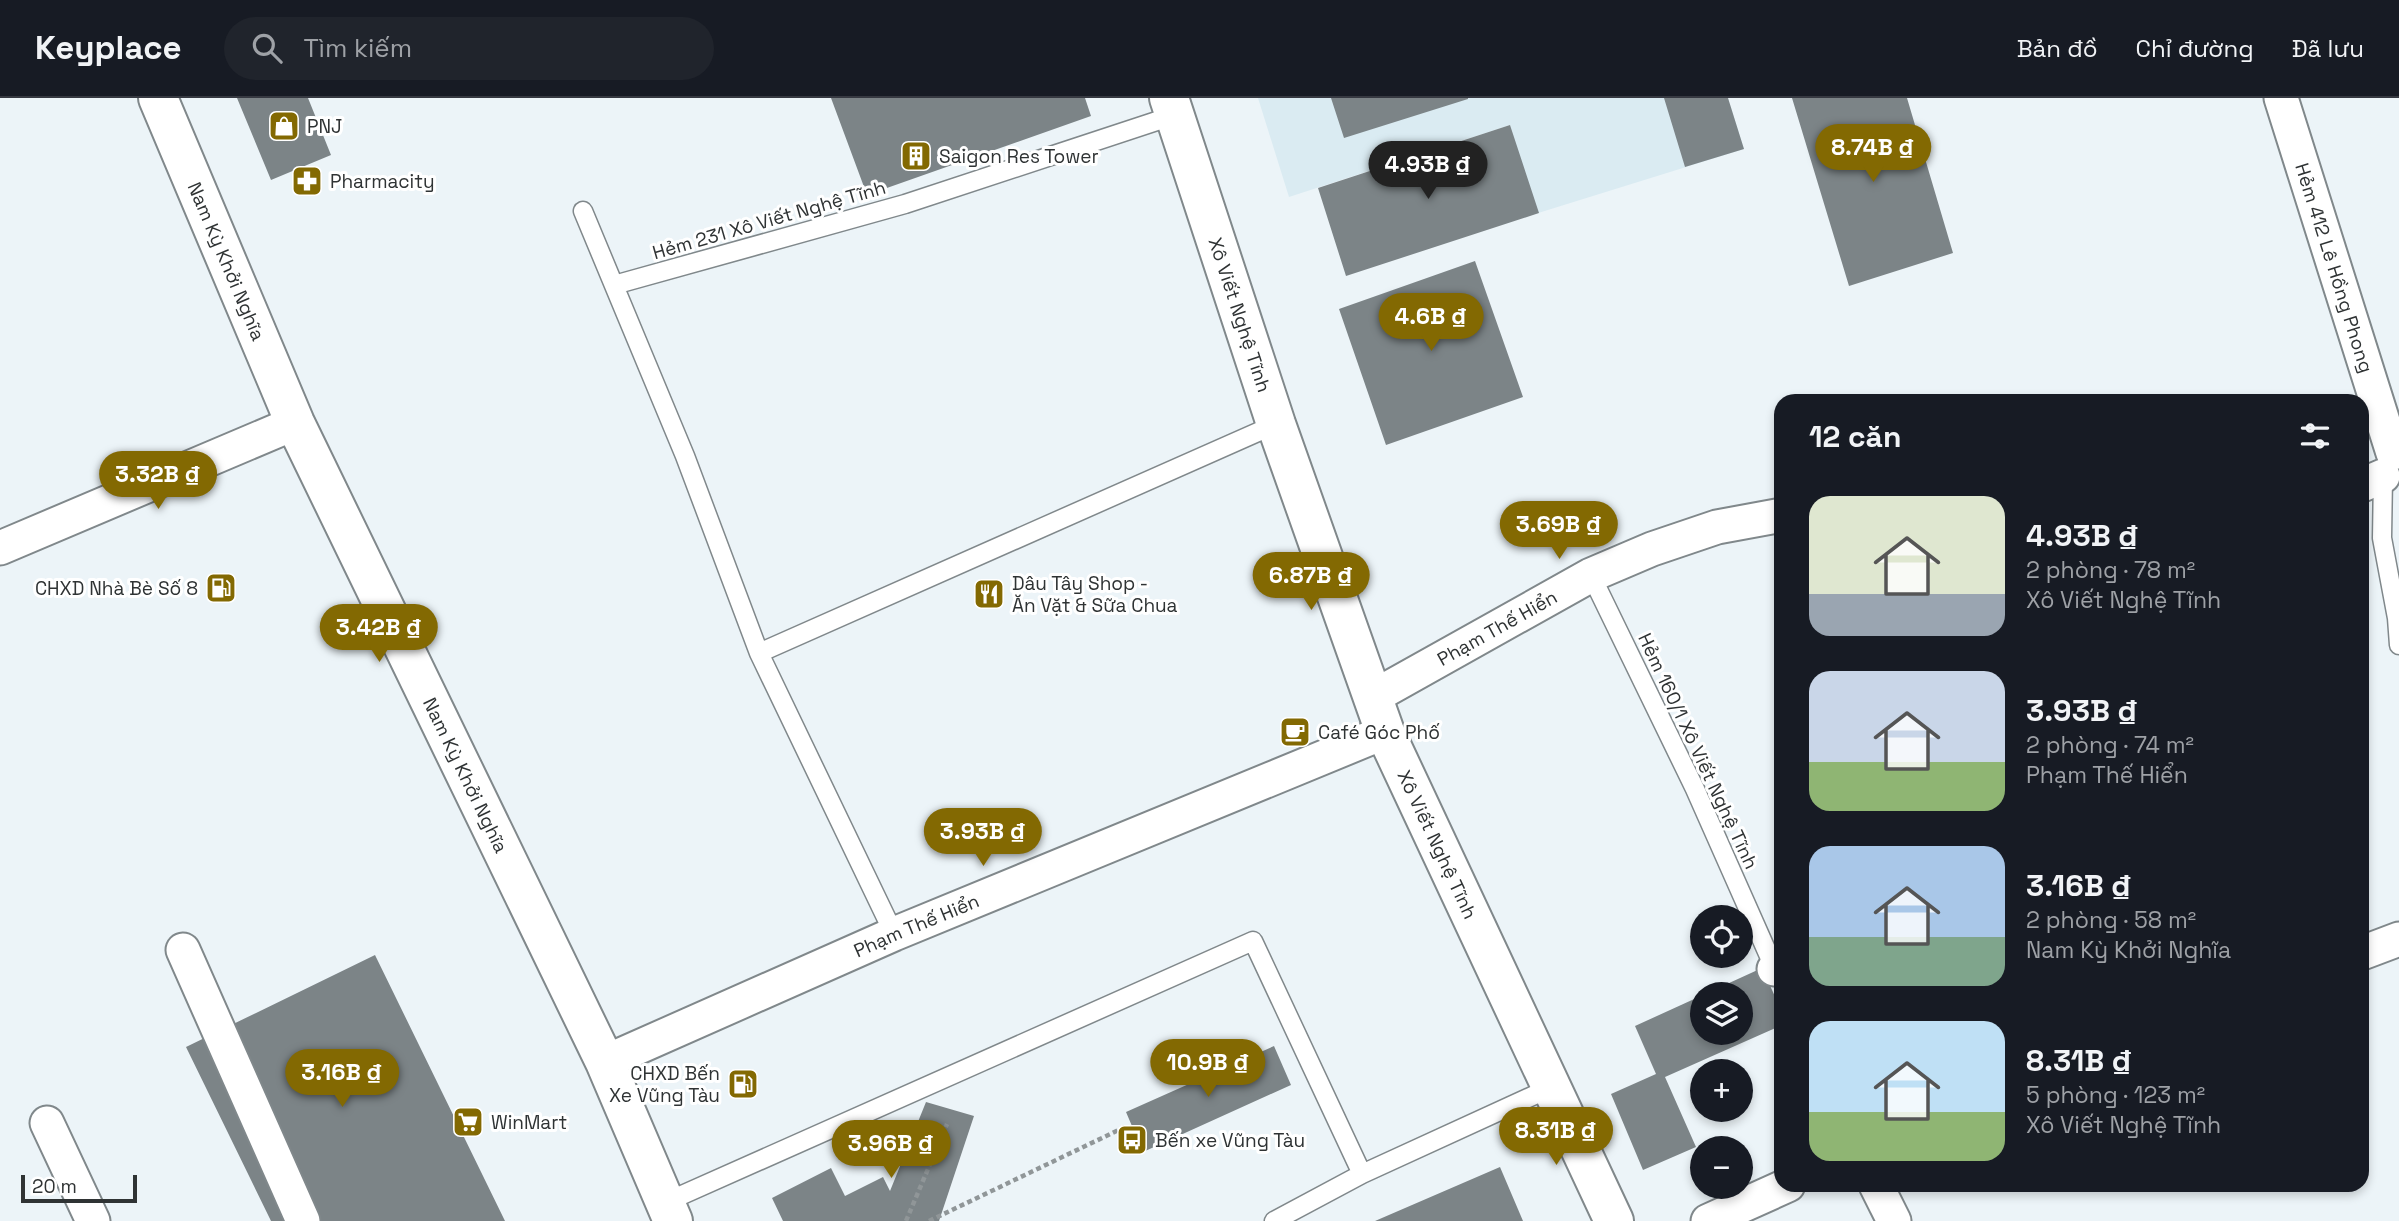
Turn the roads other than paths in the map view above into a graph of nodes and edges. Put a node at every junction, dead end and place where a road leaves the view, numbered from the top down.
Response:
1 (158, 98) edge
2 (2281, 98) edge
3 (1172, 106) edge
4 (583, 211) dead end
5 (614, 285) junction
6 (2360, 394) edge
7 (295, 423) junction
8 (1276, 424) junction
9 (2369, 430) edge
10 (2380, 471) edge
11 (1774, 516) edge
12 (0, 548) edge
13 (1591, 575) junction
14 (2399, 645) edge
15 (759, 653) junction
16 (1379, 714) junction
17 (894, 934) junction
18 (2399, 939) edge
19 (183, 950) dead end
20 (2369, 950) edge
21 (1774, 962) edge
22 (605, 1062) junction
23 (1552, 1087) junction
24 (47, 1123) dead end
25 (1362, 1174) junction
26 (1774, 1191) edge
27 (1880, 1192) edge
28 (668, 1212) edge
29 (93, 1221) edge
30 (303, 1221) edge
31 (1274, 1221) edge
32 (1614, 1221) edge
33 (1708, 1221) edge
34 (1894, 1221) edge

1 - 7 street, Nam Kỳ Khởi Nghĩa
2 - 6 street, Hẻm 412 Lê Hồng Phong
3 - 5 lane, Hẻm 231 Xô Viết Nghệ Tĩnh
3 - 8 street, Xô Viết Nghệ Tĩnh
4 - 5 lane
5 - 15 lane
7 - 12 street
7 - 22 street, Nam Kỳ Khởi Nghĩa
8 - 15 lane
8 - 16 street, Xô Viết Nghệ Tĩnh
9 - 10 street, Hẻm 412 Lê Hồng Phong
10 - 14 lane
11 - 13 street, Phạm Thế Hiển
13 - 16 street, Phạm Thế Hiển
13 - 21 lane, Hẻm 160/1 Xô Viết Nghệ Tĩnh
15 - 17 lane
16 - 17 street, Phạm Thế Hiển
16 - 23 street, Xô Viết Nghệ Tĩnh
17 - 22 street, Phạm Thế Hiển
18 - 20 street
19 - 30 street
22 - 28 street, Nam Kỳ Khởi Nghĩa
23 - 25 lane
23 - 32 street, Xô Viết Nghệ Tĩnh
24 - 29 street
25 - 28 lane
25 - 31 lane
26 - 33 street
27 - 34 street

